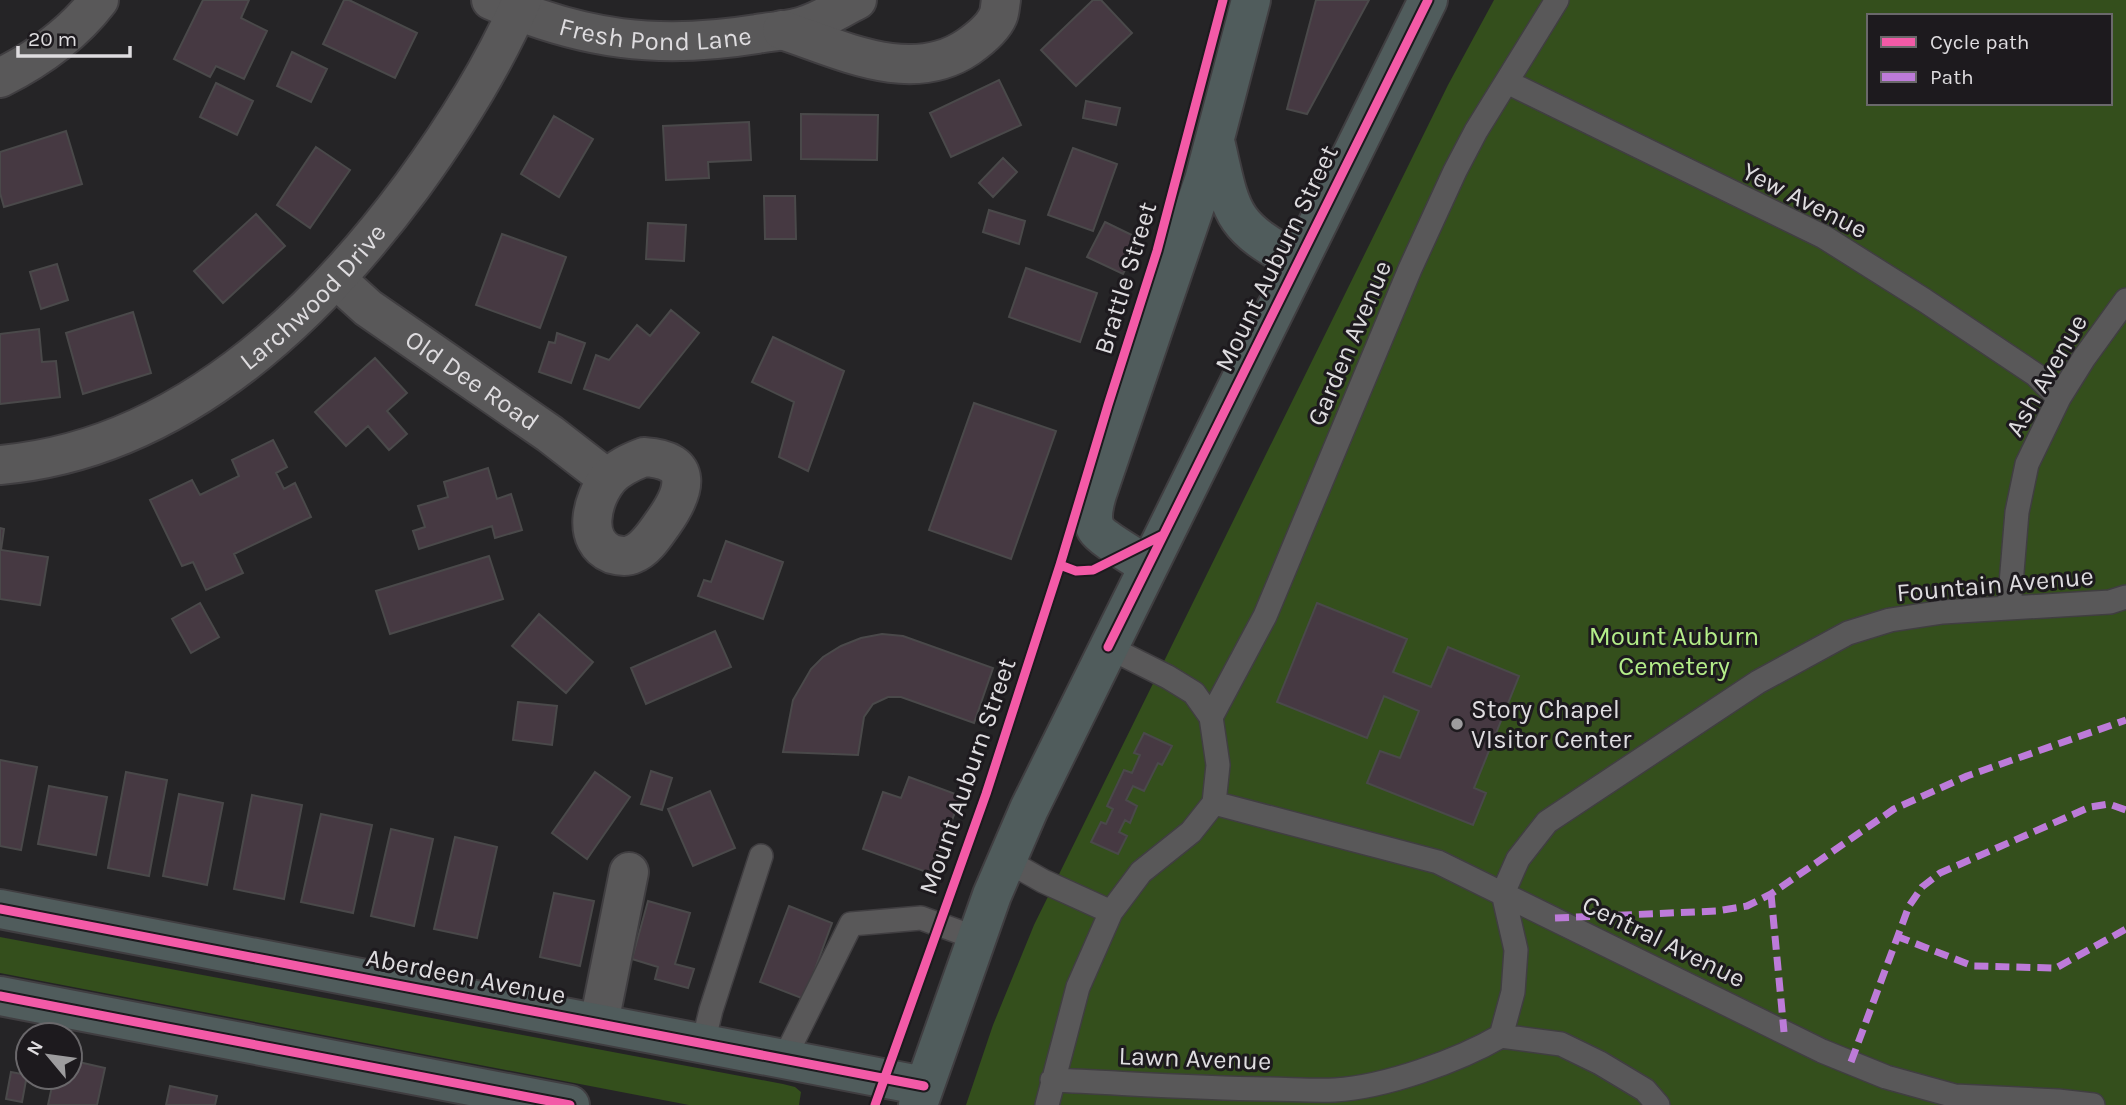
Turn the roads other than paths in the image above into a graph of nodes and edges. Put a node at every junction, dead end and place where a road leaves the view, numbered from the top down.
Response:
1 (99, 0) edge
2 (857, 0) edge
3 (1001, 0) edge
4 (1251, 0) edge
5 (1428, 0) edge
6 (1557, 0) edge
7 (510, 4) edge
8 (782, 30) junction
9 (0, 78) edge
10 (1507, 82) junction
11 (1215, 144) junction
12 (1298, 261) junction
13 (336, 279) junction
14 (2126, 300) edge
15 (2059, 398) junction
16 (0, 465) edge
17 (608, 479) dead end
18 (1148, 566) junction
19 (2126, 597) edge
20 (2009, 608) junction
21 (1108, 647) junction
22 (1211, 717) junction
23 (1214, 803) junction
24 (761, 856) dead end
25 (1006, 860) junction
26 (629, 872) dead end
27 (1503, 893) junction
28 (0, 909) edge
29 (1111, 912) junction
30 (976, 939) junction
31 (0, 996) edge
32 (599, 1023) junction
33 (1501, 1036) junction
34 (703, 1043) junction
35 (784, 1059) junction
36 (1052, 1080) junction
37 (921, 1096) edge
38 (1335, 1098) edge
39 (1957, 1100) edge
40 (570, 1105) edge
41 (1047, 1105) edge
42 (1658, 1105) edge
43 (2093, 1105) edge

1 - 9 street
2 - 8 street, Fresh Pond Lane
3 - 8 street, Fresh Pond Lane
4 - 11 main road, Brattle Street
5 - 12 main road, Mount Auburn Street
6 - 10 lane, Garden Avenue
7 - 8 street, Fresh Pond Lane
7 - 13 street, Larchwood Drive
10 - 15 lane, Yew Avenue
10 - 22 lane, Garden Avenue
11 - 12 main road, Brattle Street
11 - 18 main road, Brattle Street
12 - 18 main road, Mount Auburn Street
13 - 16 street, Larchwood Drive
13 - 17 street, Old Dee Road
14 - 15 lane, Ash Avenue
15 - 20 lane, Ash Avenue
18 - 21 main road, Mount Auburn Street
19 - 20 lane, Fountain Avenue
20 - 27 lane, Fountain Avenue
21 - 22 lane
21 - 25 main road, Mount Auburn Street
22 - 23 lane
23 - 27 lane, Central Avenue
23 - 29 lane
24 - 34 lane
25 - 29 lane
25 - 30 main road, Mount Auburn Street
26 - 32 street
27 - 33 lane
27 - 39 lane, Central Avenue
28 - 32 main road, Aberdeen Avenue
29 - 36 lane
30 - 35 lane
30 - 37 main road, Mount Auburn Street
31 - 40 main road
32 - 34 main road, Aberdeen Avenue
33 - 38 lane, Lawn Avenue
33 - 42 lane
34 - 35 main road, Aberdeen Avenue
35 - 37 main road, Aberdeen Avenue
36 - 38 lane, Lawn Avenue
36 - 41 lane
39 - 43 lane, Central Avenue

